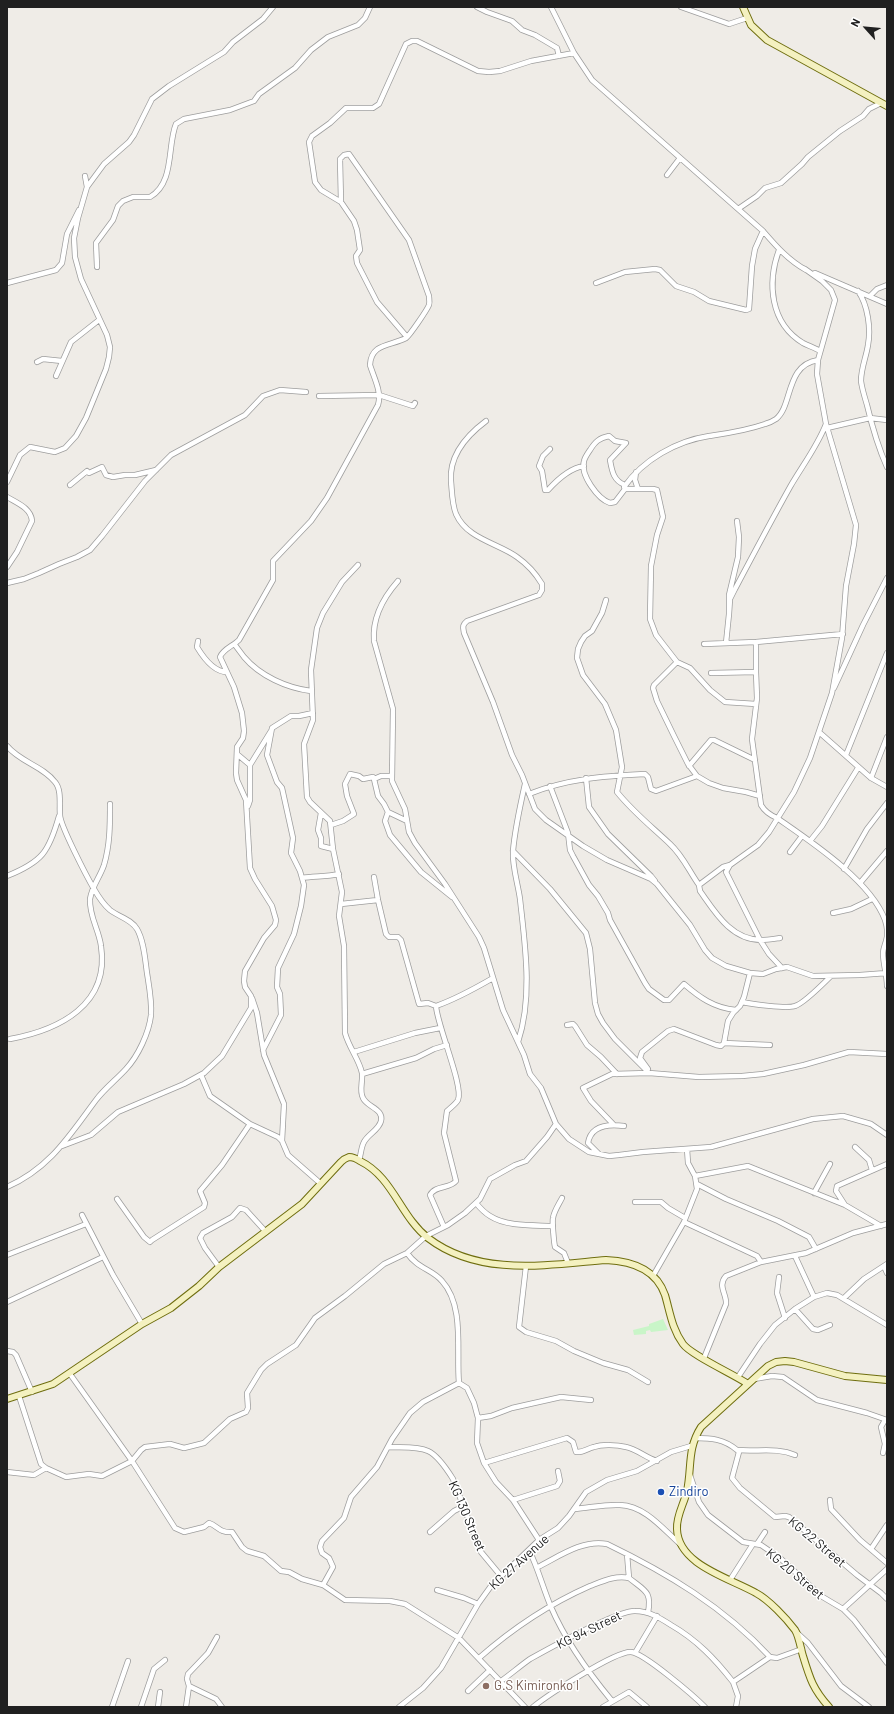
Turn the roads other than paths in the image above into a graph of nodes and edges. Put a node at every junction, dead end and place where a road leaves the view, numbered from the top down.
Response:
1 (273, 7) edge
2 (370, 7) edge
3 (477, 7) edge
4 (551, 7) edge
5 (681, 7) edge
6 (743, 7) edge
7 (747, 18) junction
8 (574, 53) junction
9 (559, 56) junction
10 (881, 103) junction
11 (887, 106) edge
12 (680, 158) junction
13 (667, 175) dead end
14 (85, 176) dead end
15 (87, 187) junction
16 (341, 202) junction
17 (81, 207) junction
18 (738, 209) junction
19 (763, 231) junction
20 (779, 250) junction
21 (97, 267) dead end
22 (805, 269) junction
23 (7, 283) edge
24 (596, 283) dead end
25 (887, 285) edge
26 (858, 291) junction
27 (870, 296) junction
28 (887, 304) edge
29 (100, 320) dead end
30 (407, 337) junction
31 (820, 351) junction
32 (818, 360) junction
33 (62, 361) junction
34 (37, 362) dead end
35 (56, 376) dead end
36 (306, 392) dead end
37 (379, 395) junction
38 (319, 396) dead end
39 (415, 403) dead end
40 (870, 418) junction
41 (887, 420) edge
42 (486, 421) dead end
43 (827, 426) junction
44 (550, 449) dead end
45 (584, 466) junction
46 (887, 467) edge
47 (156, 470) junction
48 (9, 472) edge
49 (636, 472) junction
50 (7, 482) edge
51 (70, 485) dead end
52 (625, 487) junction
53 (638, 489) junction
54 (7, 497) edge
55 (737, 521) dead end
56 (358, 565) dead end
57 (7, 567) edge
58 (887, 578) edge
59 (398, 581) dead end
60 (7, 583) edge
61 (606, 600) dead end
62 (729, 614) junction
63 (843, 634) junction
64 (198, 641) dead end
65 (756, 642) junction
66 (726, 643) junction
67 (704, 644) dead end
68 (235, 645) junction
69 (887, 653) edge
70 (678, 662) junction
71 (227, 672) junction
72 (756, 672) junction
73 (711, 673) dead end
74 (311, 691) junction
75 (832, 693) junction
76 (756, 704) junction
77 (313, 713) junction
78 (272, 728) junction
79 (819, 732) junction
80 (887, 737) edge
81 (7, 746) edge
82 (238, 754) junction
83 (846, 755) junction
84 (756, 760) junction
85 (250, 764) junction
86 (689, 766) junction
87 (858, 768) junction
88 (621, 775) junction
89 (392, 776) junction
90 (697, 776) junction
91 (374, 778) junction
92 (586, 778) junction
93 (871, 778) junction
94 (525, 784) junction
95 (550, 786) junction
96 (887, 787) edge
97 (529, 794) junction
98 (760, 796) junction
99 (887, 803) edge
100 (110, 804) dead end
101 (247, 807) junction
102 (388, 812) junction
103 (321, 813) junction
104 (60, 816) junction
105 (777, 818) junction
106 (407, 821) junction
107 (331, 825) junction
108 (802, 836) junction
109 (569, 837) junction
110 (810, 841) junction
111 (333, 848) junction
112 (887, 851) edge
113 (513, 852) junction
114 (790, 852) dead end
115 (730, 865) junction
116 (844, 869) junction
117 (339, 874) junction
118 (7, 876) edge
119 (374, 877) dead end
120 (302, 878) junction
121 (656, 883) junction
122 (860, 883) junction
123 (699, 884) junction
124 (93, 888) junction
125 (872, 899) junction
126 (378, 900) junction
127 (456, 901) junction
128 (341, 904) junction
129 (887, 912) edge
130 (833, 913) dead end
131 (882, 916) junction
132 (780, 938) dead end
133 (760, 940) junction
134 (885, 947) edge
135 (782, 968) junction
136 (750, 973) junction
137 (887, 973) edge
138 (831, 976) junction
139 (493, 978) junction
140 (887, 986) edge
141 (251, 996) junction
142 (742, 1002) junction
143 (436, 1006) junction
144 (736, 1010) junction
145 (566, 1025) dead end
146 (440, 1028) junction
147 (10, 1039) dead end
148 (518, 1042) junction
149 (724, 1043) junction
150 (447, 1045) junction
151 (770, 1045) dead end
152 (263, 1050) junction
153 (354, 1052) junction
154 (887, 1054) edge
155 (651, 1073) junction
156 (362, 1074) junction
157 (617, 1074) junction
158 (201, 1075) junction
159 (250, 1124) junction
160 (556, 1124) junction
161 (614, 1125) junction
162 (624, 1126) dead end
163 (887, 1135) edge
164 (282, 1141) junction
165 (62, 1146) junction
166 (855, 1147) dead end
167 (687, 1149) junction
168 (600, 1155) junction
169 (359, 1160) junction
170 (830, 1164) dead end
171 (887, 1164) edge
172 (872, 1170) junction
173 (695, 1176) junction
174 (320, 1183) junction
175 (697, 1184) junction
176 (7, 1187) edge
177 (814, 1193) junction
178 (562, 1198) dead end
179 (117, 1199) dead end
180 (635, 1202) dead end
181 (476, 1204) junction
182 (845, 1205) junction
183 (82, 1215) dead end
184 (684, 1220) junction
185 (86, 1224) junction
186 (887, 1224) edge
187 (553, 1226) junction
188 (880, 1226) junction
189 (444, 1227) junction
190 (266, 1232) junction
191 (426, 1236) junction
192 (816, 1249) junction
193 (407, 1253) junction
194 (7, 1255) edge
195 (795, 1256) junction
196 (104, 1257) junction
197 (761, 1262) junction
198 (568, 1263) junction
199 (885, 1265) edge
200 (526, 1266) junction
201 (219, 1267) junction
202 (887, 1273) edge
203 (653, 1276) junction
204 (779, 1277) dead end
205 (814, 1297) junction
206 (844, 1298) junction
207 (7, 1302) edge
208 (795, 1308) junction
209 (785, 1318) junction
210 (142, 1324) junction
211 (830, 1325) dead end
212 (887, 1325) edge
213 (7, 1351) edge
214 (704, 1358) junction
215 (70, 1374) junction
216 (738, 1377) junction
217 (887, 1380) edge
218 (750, 1381) junction
219 (648, 1382) dead end
220 (459, 1383) junction
221 (32, 1392) junction
222 (19, 1396) junction
223 (7, 1399) edge
224 (591, 1400) dead end
225 (478, 1418) junction
226 (886, 1420) edge
227 (695, 1438) junction
228 (692, 1446) junction
229 (388, 1447) junction
230 (737, 1450) junction
231 (883, 1453) dead end
232 (795, 1456) dead end
233 (132, 1461) junction
234 (658, 1461) junction
235 (484, 1463) junction
236 (46, 1468) junction
237 (558, 1471) dead end
238 (7, 1472) edge
239 (690, 1473) junction
240 (513, 1500) junction
241 (830, 1500) dead end
242 (462, 1507) junction
243 (574, 1509) junction
244 (887, 1525) edge
245 (430, 1532) dead end
246 (765, 1532) dead end
247 (539, 1540) junction
248 (755, 1544) junction
249 (682, 1545) junction
250 (871, 1549) junction
251 (529, 1550) junction
252 (627, 1554) junction
253 (887, 1563) edge
254 (538, 1567) junction
255 (887, 1569) edge
256 (501, 1576) junction
257 (629, 1578) junction
258 (730, 1580) junction
259 (871, 1584) junction
260 (323, 1585) junction
261 (437, 1590) dead end
262 (887, 1599) edge
263 (478, 1604) junction
264 (550, 1605) junction
265 (843, 1609) junction
266 (648, 1613) junction
267 (657, 1616) junction
268 (796, 1632) junction
269 (217, 1637) dead end
270 (459, 1638) junction
271 (567, 1640) junction
272 (802, 1649) junction
273 (636, 1653) junction
274 (770, 1656) junction
275 (479, 1658) junction
276 (165, 1660) dead end
277 (128, 1661) dead end
278 (887, 1663) edge
279 (490, 1670) junction
280 (588, 1672) junction
281 (501, 1681) junction
282 (733, 1682) junction
283 (189, 1686) junction
284 (468, 1691) dead end
285 (160, 1692) dead end
286 (612, 1702) junction
287 (221, 1706) edge
288 (112, 1707) edge
289 (141, 1707) edge
290 (158, 1707) edge
291 (186, 1707) edge
292 (399, 1707) edge
293 (525, 1707) edge
294 (533, 1707) edge
295 (603, 1707) edge
296 (647, 1707) edge
297 (705, 1707) edge
298 (736, 1707) edge
299 (829, 1707) edge
300 (868, 1707) edge

1 - 15 street
2 - 21 street
3 - 9 street
4 - 8 street
5 - 7 street
6 - 7 main road
7 - 10 main road
8 - 9 street
8 - 12 street
9 - 16 street
10 - 11 main road
10 - 18 street
12 - 13 street
12 - 18 street
14 - 15 street
15 - 17 street
16 - 30 street
16 - 30 street
17 - 23 street
17 - 48 street
18 - 19 street
19 - 20 street
19 - 24 street
20 - 22 street
20 - 31 street
22 - 26 street
22 - 31 street
25 - 27 street
26 - 27 street
26 - 40 street
27 - 28 street
29 - 33 street
30 - 37 street
31 - 32 street
32 - 43 street
32 - 49 street
33 - 34 street
33 - 35 street
36 - 47 street
37 - 38 street
37 - 39 street
37 - 68 street
40 - 41 street
40 - 43 street
40 - 46 street
42 - 94 street
43 - 62 street
43 - 63 street
44 - 45 street
45 - 52 street
45 - 52 street
47 - 51 street
47 - 60 street
48 - 50 street
49 - 52 street
49 - 53 street
52 - 53 street
53 - 70 street
54 - 57 street
55 - 62 street
56 - 74 street
58 - 75 street
59 - 89 street
61 - 88 street
62 - 66 street
63 - 65 street
63 - 75 street
64 - 71 street
65 - 66 street
65 - 72 street
66 - 67 street
68 - 71 street
68 - 74 street
69 - 83 street
70 - 76 street
70 - 86 street
71 - 82 street
72 - 73 street
72 - 76 street
74 - 77 street
75 - 79 street
76 - 84 street
77 - 78 street
77 - 103 street
78 - 85 street
78 - 120 street
79 - 83 street
79 - 105 street
80 - 93 street
81 - 104 street
82 - 85 street
82 - 101 street
83 - 87 street
84 - 86 street
84 - 98 street
85 - 101 street
86 - 90 street
87 - 93 street
87 - 110 street
88 - 90 street
88 - 92 street
88 - 123 street
89 - 91 street
89 - 106 street
90 - 98 street
91 - 102 street
91 - 107 street
92 - 95 street
92 - 121 street
93 - 96 street
94 - 97 street
94 - 113 street
95 - 97 street
95 - 109 street
97 - 109 street
98 - 105 street
99 - 116 street
100 - 124 street
101 - 141 street
102 - 106 street
102 - 127 street
103 - 107 street
103 - 111 street
104 - 118 street
104 - 124 street
105 - 108 street
105 - 115 street
106 - 127 street
107 - 111 street
108 - 110 street
108 - 114 street
109 - 121 street
109 - 144 street
110 - 116 street
111 - 117 street
112 - 122 street
113 - 148 street
113 - 155 street
115 - 123 street
115 - 133 street
116 - 122 street
117 - 120 street
117 - 128 street
119 - 126 street
120 - 152 street
121 - 136 street
122 - 125 street
123 - 133 street
124 - 147 street
124 - 165 street
125 - 130 street
125 - 131 street
126 - 128 street
126 - 143 street
127 - 139 street
128 - 153 street
129 - 131 street
131 - 134 street
132 - 133 street
133 - 135 street
134 - 137 street
135 - 136 street
135 - 138 street
136 - 142 street
137 - 138 street
137 - 140 street
138 - 142 street
139 - 143 street
139 - 148 street
141 - 152 street
141 - 158 street
142 - 144 street
143 - 146 street
144 - 149 street
145 - 157 street
146 - 150 street
146 - 153 street
148 - 160 street
149 - 151 street
149 - 155 street
150 - 156 street
150 - 189 street
152 - 164 street
153 - 156 street
154 - 155 street
155 - 157 street
156 - 169 street
157 - 161 street
158 - 159 street
158 - 165 street
159 - 164 street
159 - 179 street
160 - 168 street
160 - 181 street
161 - 162 street
161 - 168 street
163 - 167 street
164 - 174 street
165 - 176 street
166 - 172 street
167 - 168 street
167 - 173 street
169 - 174 main road
169 - 191 main road
170 - 177 street
171 - 172 street
172 - 182 street
173 - 175 street
173 - 177 street
174 - 190 main road
175 - 184 street
175 - 192 street
177 - 182 street
178 - 187 street
180 - 184 street
181 - 187 street
181 - 189 street
182 - 188 street
183 - 185 street
184 - 197 street
184 - 203 street
185 - 194 street
185 - 196 street
186 - 188 street
187 - 198 street
188 - 192 street
189 - 191 street
190 - 201 main road
190 - 201 street
191 - 193 street
191 - 200 main road
192 - 195 street
193 - 220 street
193 - 233 street
195 - 197 street
195 - 205 street
196 - 207 street
196 - 210 street
197 - 214 street
198 - 200 main road
198 - 203 main road
199 - 202 street
199 - 206 street
200 - 219 street
201 - 210 main road
203 - 214 main road
204 - 209 street
205 - 206 street
205 - 208 street
206 - 212 street
208 - 209 street
208 - 211 street
209 - 216 street
210 - 215 main road
213 - 221 street
214 - 216 main road
215 - 221 main road
215 - 233 street
216 - 218 main road
217 - 218 main road
218 - 226 street
218 - 227 main road
220 - 225 street
220 - 229 street
221 - 222 main road
222 - 223 main road
222 - 236 street
224 - 225 street
225 - 235 street
226 - 231 street
227 - 228 main road
227 - 230 street
228 - 234 street, KG 27 Avenue
228 - 239 main road
229 - 242 street, KG 130 Street
229 - 260 street
230 - 232 street
230 - 259 street, KG 22 Street
233 - 236 street
233 - 260 street
234 - 235 street
234 - 243 street, KG 27 Avenue
235 - 240 street
236 - 238 street
237 - 240 street
239 - 248 street, KG 20 Street
239 - 249 main road
240 - 247 street
241 - 250 street
242 - 245 street
242 - 256 street, KG 130 Street
243 - 247 street, KG 27 Avenue
243 - 249 street
244 - 250 street
246 - 248 street
247 - 251 street, KG 27 Avenue
248 - 258 street
248 - 265 street, KG 20 Street
249 - 258 main road
250 - 253 street
251 - 254 street
251 - 256 street, KG 27 Avenue
252 - 254 street
252 - 257 street
252 - 274 street
254 - 264 street
255 - 259 street
256 - 263 street, KG 27 Avenue
257 - 264 street
257 - 266 street
258 - 268 main road
259 - 262 street, KG 22 Street
259 - 265 street
260 - 270 street
261 - 263 street
263 - 270 street, KG 27 Avenue
264 - 271 street
264 - 275 street
265 - 278 street, KG 20 Street
266 - 267 street, KG 94 Street
266 - 271 street, KG 94 Street
267 - 273 street
267 - 282 street, KG 94 Street
268 - 272 main road
268 - 300 street
269 - 283 street
270 - 275 street
270 - 292 street, KG 27 Avenue
271 - 280 street
271 - 281 street, KG 94 Street
272 - 274 street
272 - 299 main road
273 - 280 street
273 - 297 street
274 - 282 street
275 - 279 street
276 - 289 street
277 - 288 street
279 - 281 street
279 - 284 street
280 - 286 street
280 - 294 street
281 - 293 street
282 - 298 street
283 - 287 street
283 - 291 street
285 - 290 street
286 - 295 street
286 - 296 street

